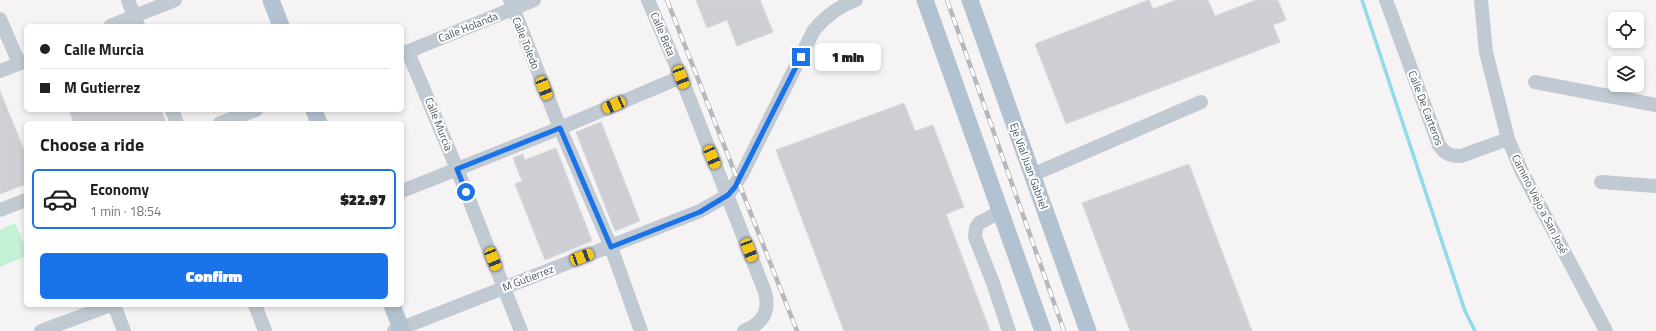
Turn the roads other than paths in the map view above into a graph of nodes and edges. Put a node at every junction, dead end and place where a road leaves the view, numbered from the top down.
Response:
1 (128, 0) edge
2 (175, 0) edge
3 (271, 0) edge
4 (534, 0) edge
5 (648, 0) edge
6 (856, 0) edge
7 (925, 0) edge
8 (970, 0) edge
9 (1386, 0) edge
10 (1481, 0) edge
11 (511, 4) edge
12 (0, 19) edge
13 (136, 21) edge
14 (120, 24) edge
15 (280, 24) edge
16 (405, 53) edge
17 (23, 62) edge
18 (0, 71) edge
19 (681, 77) junction
20 (1535, 82) dead end
21 (1201, 102) dead end
22 (1656, 105) edge
23 (250, 112) edge
24 (226, 121) edge
25 (560, 128) junction
26 (1508, 139) junction
27 (457, 169) junction
28 (1032, 175) junction
29 (1601, 182) dead end
30 (1656, 186) edge
31 (404, 190) edge
32 (728, 195) junction
33 (24, 201) edge
34 (0, 210) edge
35 (1000, 212) junction
36 (611, 247) junction
37 (504, 288) junction
38 (107, 307) edge
39 (114, 307) edge
40 (256, 307) edge
41 (393, 307) edge
42 (399, 330) edge
43 (41, 331) edge
44 (124, 331) edge
45 (265, 331) edge
46 (521, 331) edge
47 (641, 331) edge
48 (744, 331) edge
49 (1009, 331) edge
50 (1043, 331) edge
51 (1088, 331) edge
52 (1606, 331) edge

1 - 13 street
2 - 13 street
3 - 15 main road
4 - 11 street, Calle Holanda
5 - 19 street, Calle Beta
6 - 32 street, M Gutierrez
7 - 35 main road
8 - 28 main road, Eje Vial Juan Gabriel
9 - 26 street, Calle De Carteros
10 - 26 street, Camino Viejo a San José
11 - 16 street, Calle Holanda
11 - 25 street, Calle Toledo
12 - 17 street
13 - 14 street
16 - 27 street, Calle Murcia
17 - 18 street
19 - 25 street
19 - 32 street, Calle Beta
20 - 22 street
21 - 28 street
23 - 24 street
25 - 27 street
25 - 36 street, Calle Toledo
26 - 52 street, Camino Viejo a San José
27 - 31 street
27 - 37 street, Calle Murcia
28 - 51 main road, Eje Vial Juan Gabriel
29 - 30 street
32 - 36 street, M Gutierrez
32 - 48 street, Calle Beta
33 - 34 street
35 - 49 street
35 - 50 main road
36 - 37 street, M Gutierrez
36 - 47 street, Calle Toledo
37 - 42 street, M Gutierrez
37 - 46 street, Calle Murcia
38 - 43 street
39 - 44 street
40 - 45 street
41 - 42 main road

